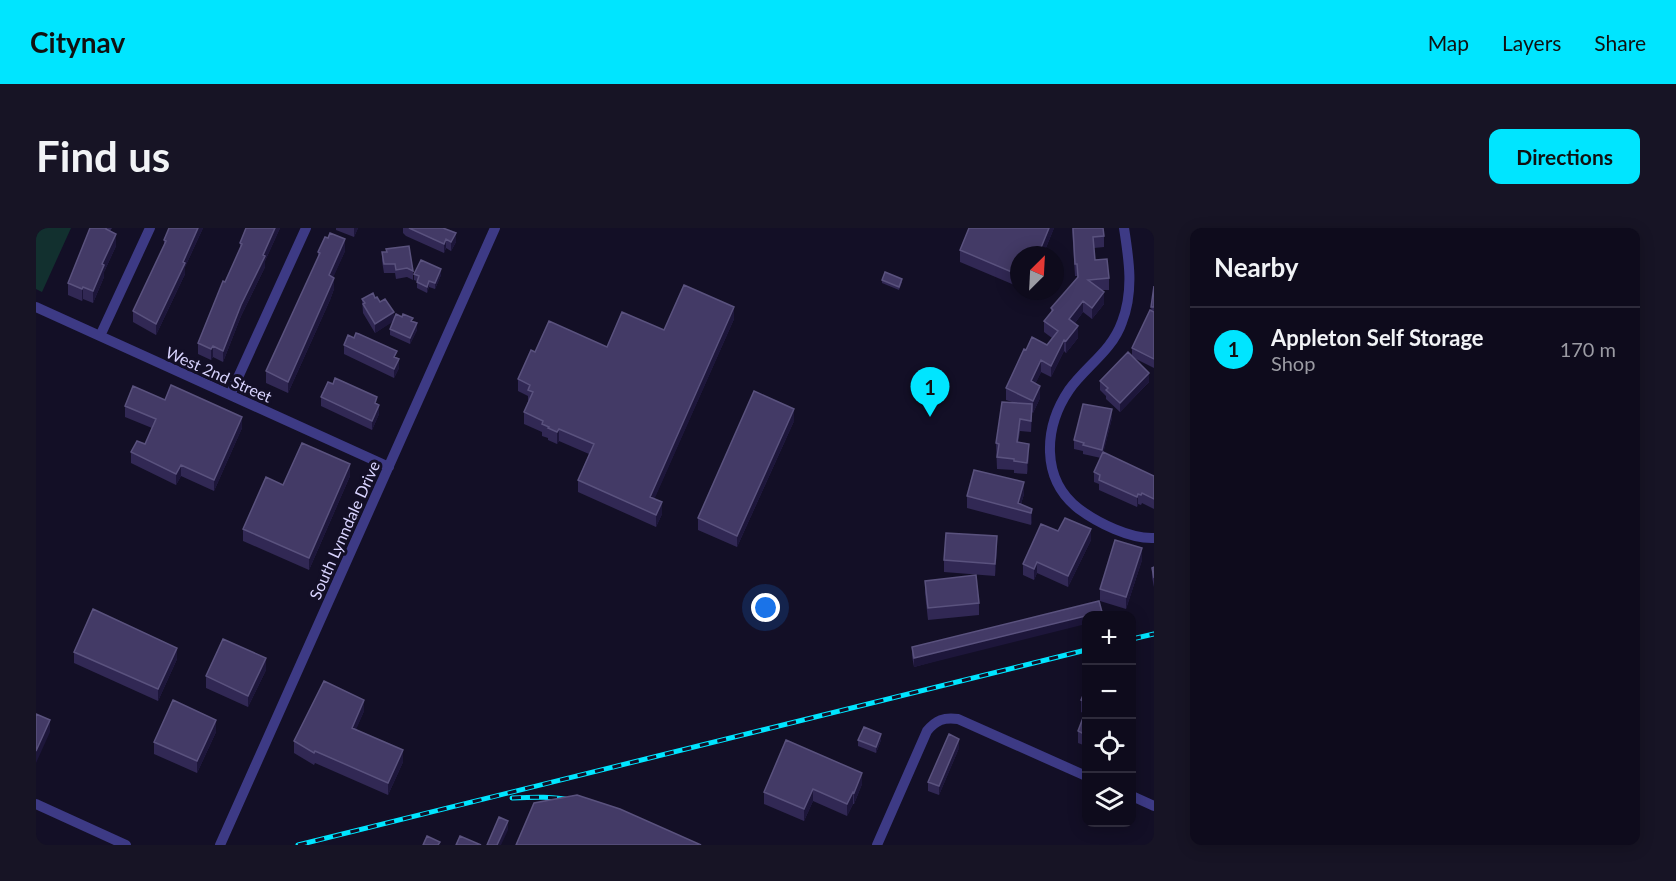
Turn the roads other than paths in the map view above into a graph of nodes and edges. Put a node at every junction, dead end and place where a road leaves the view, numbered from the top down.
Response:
1 (150, 228) edge
2 (306, 228) edge
3 (495, 228) edge
4 (1124, 228) edge
5 (36, 308) edge
6 (100, 336) junction
7 (230, 395) junction
8 (389, 467) junction
9 (1154, 538) edge
10 (1082, 774) edge
11 (1136, 798) edge
12 (36, 804) edge
13 (1154, 806) edge
14 (126, 845) edge
15 (220, 845) edge
16 (877, 845) edge

1 - 6 street
2 - 7 street
3 - 8 street, South Lynndale Drive
4 - 9 street
5 - 6 street, West 2nd Street
6 - 7 street, West 2nd Street
7 - 8 street, West 2nd Street
8 - 15 street, South Lynndale Drive
10 - 16 street
11 - 13 street
12 - 14 street

